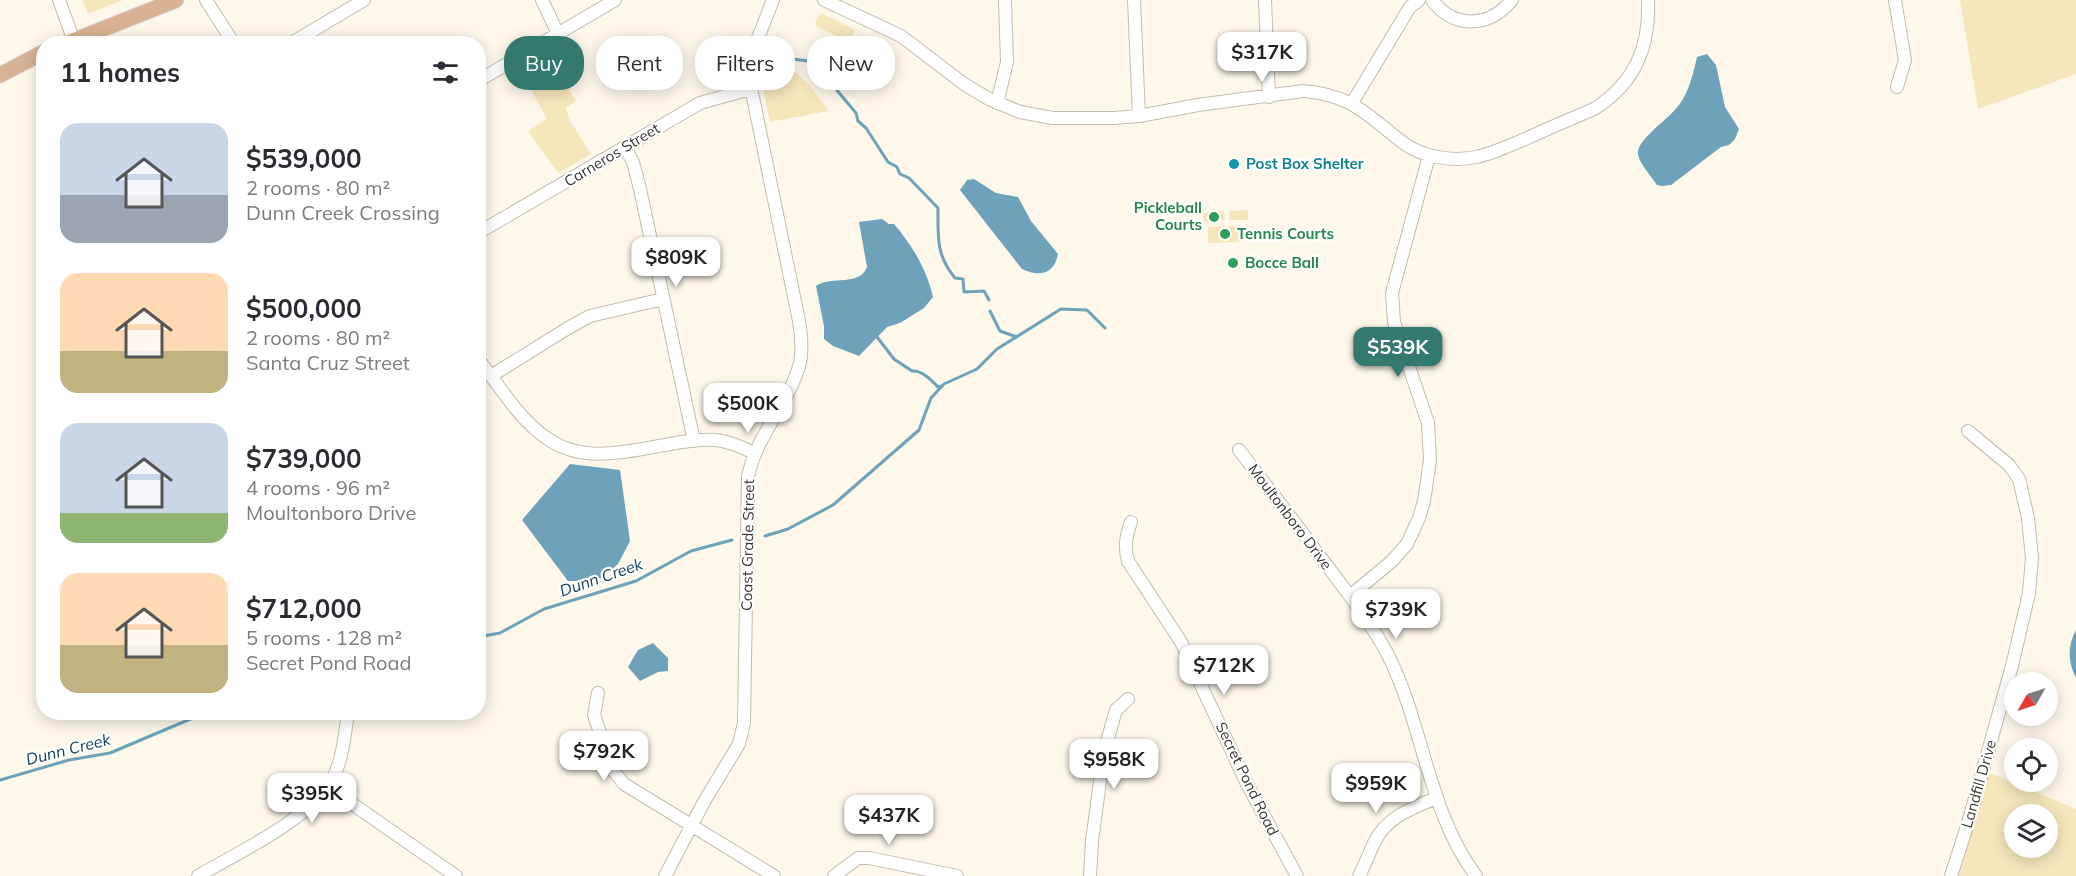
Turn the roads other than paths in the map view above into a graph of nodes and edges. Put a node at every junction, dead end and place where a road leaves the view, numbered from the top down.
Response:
1 (59, 0) edge
2 (176, 0) edge
3 (206, 0) edge
4 (364, 0) edge
5 (542, 0) edge
6 (615, 0) edge
7 (773, 0) edge
8 (824, 0) edge
9 (1005, 0) edge
10 (1134, 0) edge
11 (1265, 0) edge
12 (1419, 0) edge
13 (1432, 0) edge
14 (1512, 0) edge
15 (1648, 0) edge
16 (1895, 0) edge
17 (558, 34) junction
18 (69, 36) edge
19 (86, 36) edge
20 (229, 36) edge
21 (303, 36) edge
22 (759, 36) edge
23 (36, 56) edge
24 (0, 75) edge
25 (486, 76) edge
26 (1897, 87) dead end
27 (746, 90) edge
28 (750, 90) edge
29 (1269, 97) junction
30 (997, 103) junction
31 (1352, 103) junction
32 (1139, 116) junction
33 (625, 147) junction
34 (1429, 156) junction
35 (486, 228) edge
36 (663, 299) junction
37 (486, 369) edge
38 (491, 375) junction
39 (1968, 431) dead end
40 (694, 441) junction
41 (1239, 450) dead end
42 (754, 453) junction
43 (1131, 522) dead end
44 (1350, 596) junction
45 (598, 693) dead end
46 (1128, 699) dead end
47 (347, 720) edge
48 (328, 787) junction
49 (1436, 798) junction
50 (691, 825) junction
51 (198, 876) edge
52 (456, 876) edge
53 (665, 876) edge
54 (774, 876) edge
55 (834, 876) edge
56 (957, 876) edge
57 (1090, 876) edge
58 (1297, 876) edge
59 (1359, 876) edge
60 (1476, 876) edge
61 (1951, 876) edge

1 - 18 street
2 - 19 main road
3 - 20 street
4 - 21 street
5 - 17 street
6 - 17 street
7 - 22 street, Coast Grade Street
8 - 30 street
9 - 30 street
10 - 32 street
11 - 29 street
12 - 31 street
13 - 14 street
15 - 34 street
16 - 26 street
17 - 25 street
23 - 24 main road
27 - 33 street, Carneros Street
28 - 42 street, Coast Grade Street
29 - 31 street
29 - 32 street
30 - 32 street
31 - 34 street
33 - 35 street, Carneros Street
33 - 36 street
34 - 44 street
36 - 38 street
36 - 40 street
37 - 38 street
38 - 40 street
39 - 61 street, Landfill Drive
40 - 42 street
41 - 44 street, Moultonboro Drive
42 - 50 street, Coast Grade Street
43 - 58 street, Secret Pond Road
44 - 49 street, Moultonboro Drive
45 - 50 street
46 - 57 street
47 - 48 street
48 - 51 street
48 - 52 street
49 - 59 street
49 - 60 street, Moultonboro Drive
50 - 53 street, Coast Grade Street
50 - 54 street
55 - 56 street

